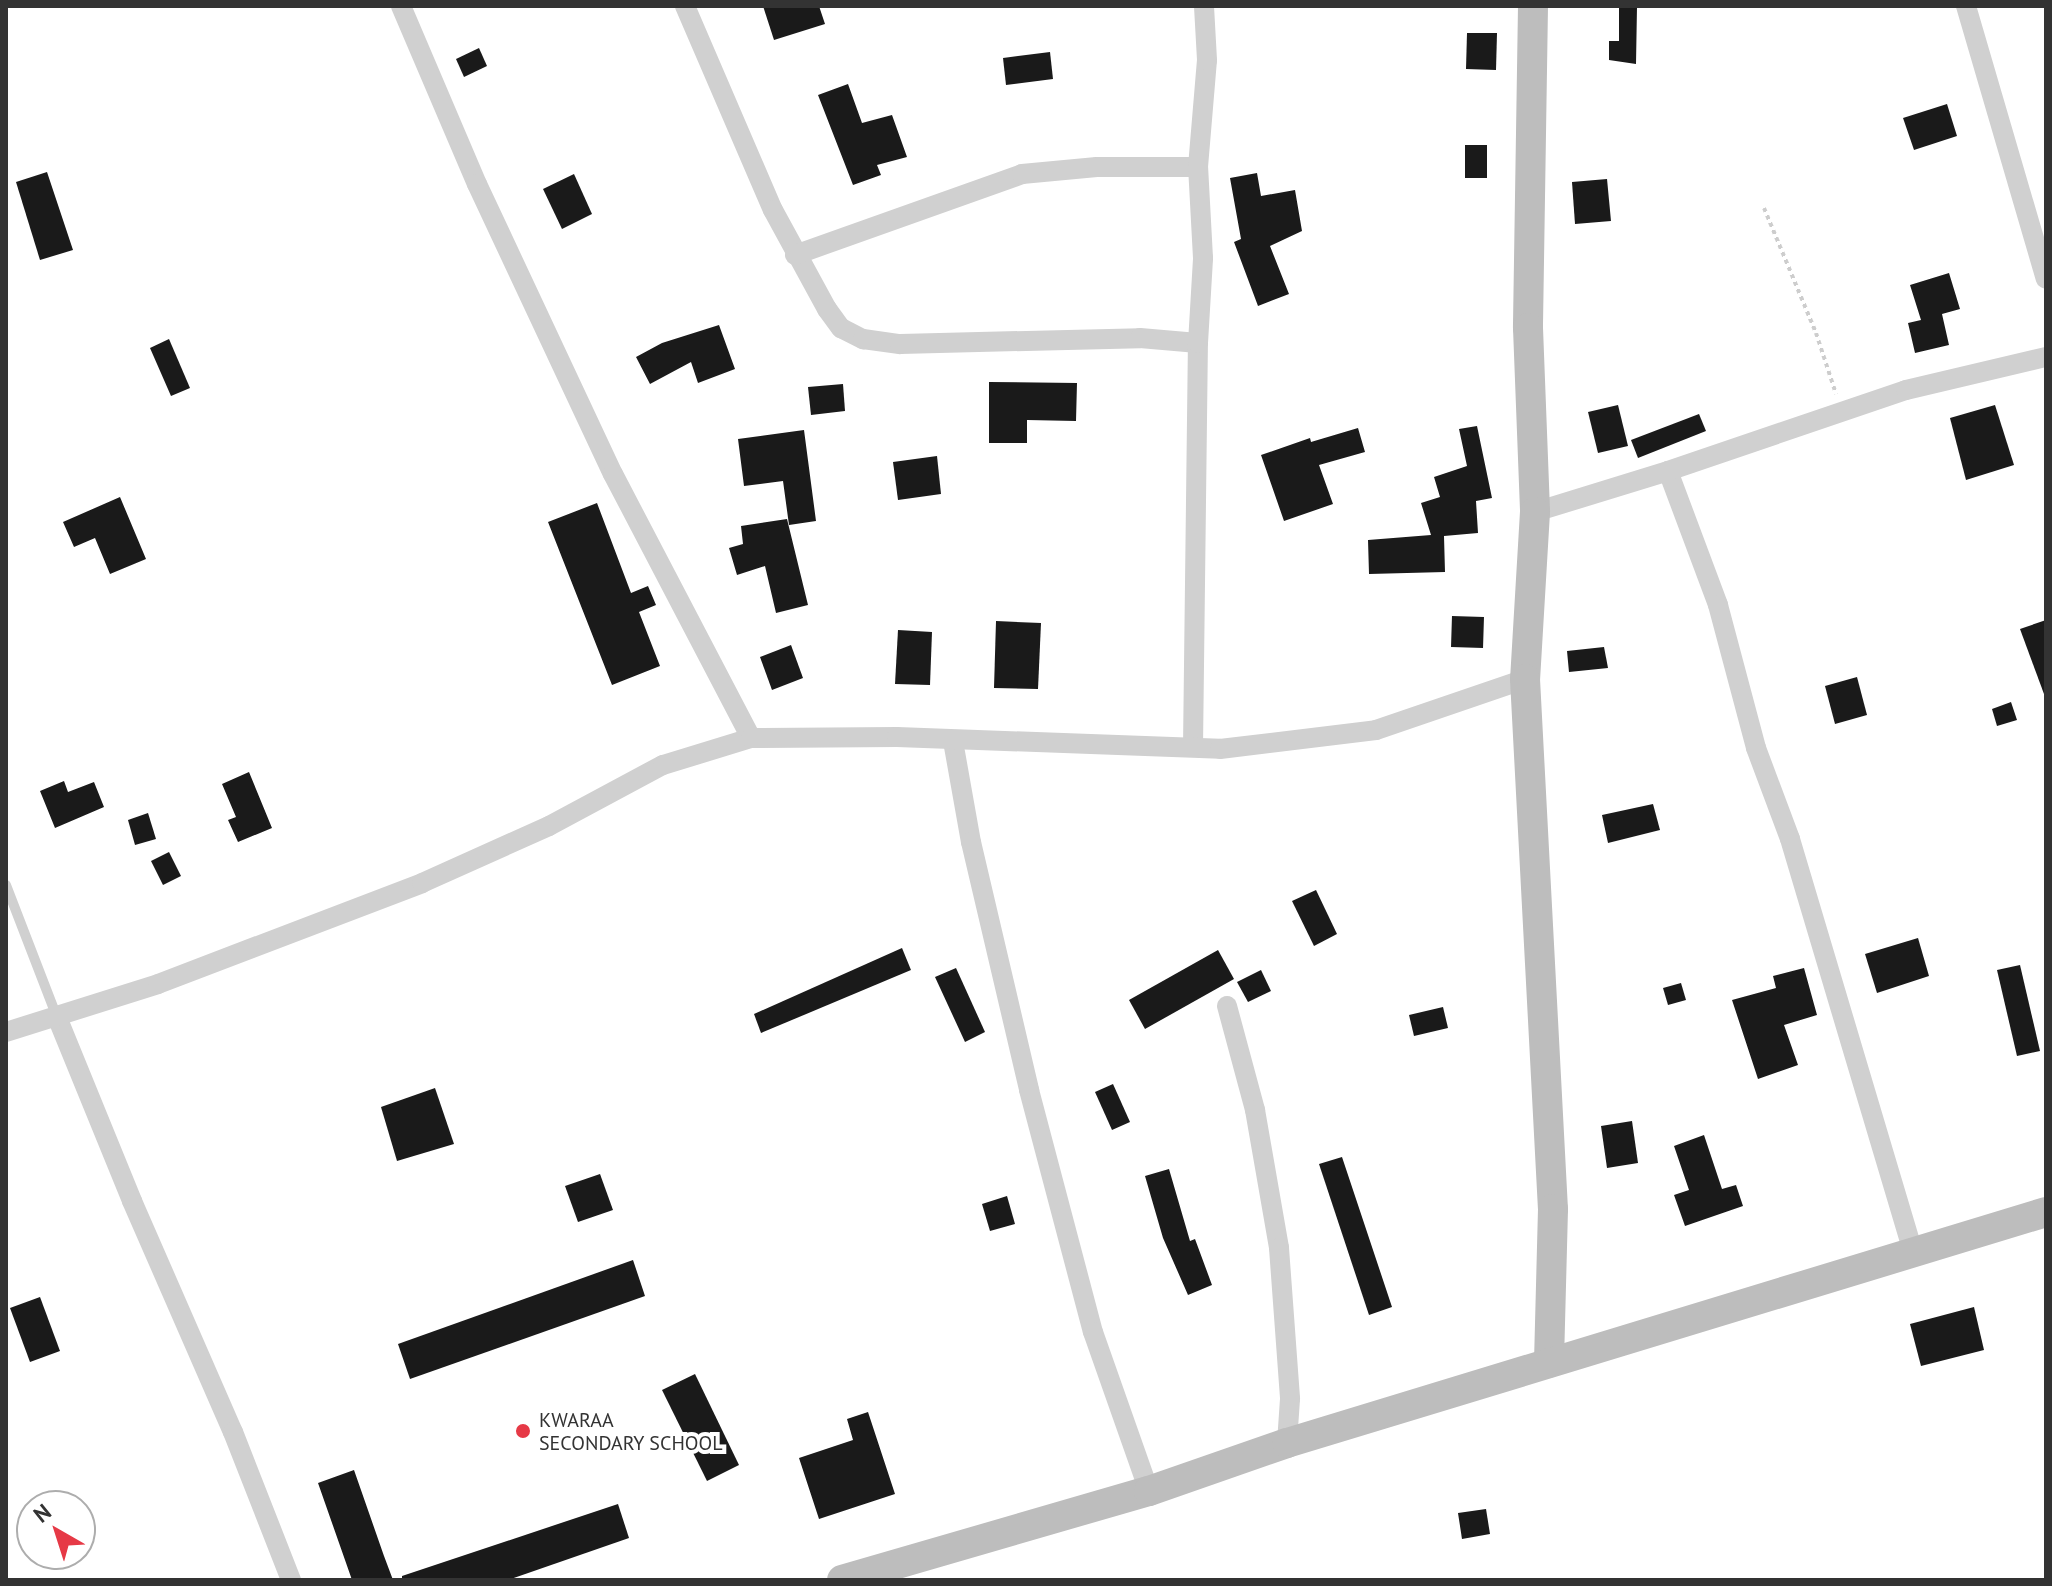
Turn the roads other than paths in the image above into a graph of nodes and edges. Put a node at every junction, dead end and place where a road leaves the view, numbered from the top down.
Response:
1 (401, 6) edge
2 (685, 6) edge
3 (1204, 6) edge
4 (1533, 6) edge
5 (1966, 6) edge
6 (1198, 167) junction
7 (795, 255) junction
8 (2046, 279) edge
9 (1198, 343) junction
10 (2046, 357) edge
11 (1668, 471) junction
12 (1535, 512) junction
13 (1525, 679) junction
14 (751, 738) junction
15 (953, 741) junction
16 (1193, 747) junction
17 (6, 885) edge
18 (1227, 1006) dead end
19 (57, 1017) junction
20 (6, 1032) edge
21 (2046, 1212) edge
22 (1913, 1252) junction
23 (1549, 1363) junction
24 (1287, 1443) junction
25 (1149, 1491) junction
26 (291, 1580) edge
27 (842, 1580) edge

1 - 14 street
2 - 7 street
3 - 6 street
4 - 12 street
5 - 8 street
6 - 7 street
6 - 9 street
7 - 9 street
9 - 16 street
10 - 11 street
11 - 12 street
11 - 22 street
12 - 13 street
13 - 16 street
13 - 23 street
14 - 15 street
14 - 19 street
15 - 16 street
15 - 25 street
17 - 19 lane
18 - 24 street
19 - 20 street
19 - 26 street
21 - 22 street
22 - 23 street
23 - 24 street
24 - 25 street
25 - 27 street

